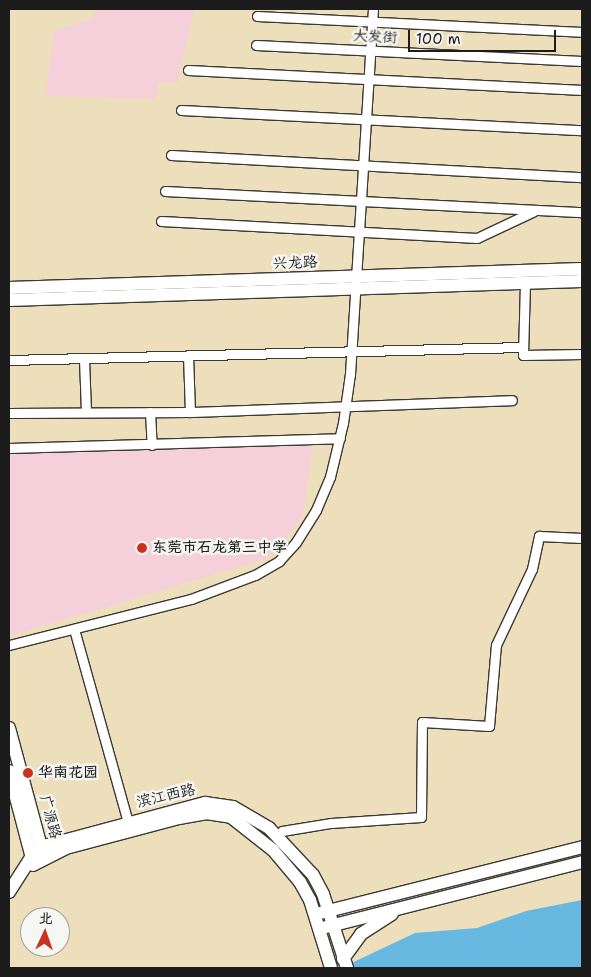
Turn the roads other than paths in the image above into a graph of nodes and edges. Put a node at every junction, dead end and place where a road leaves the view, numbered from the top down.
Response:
1 (373, 9) edge
2 (257, 16) dead end
3 (373, 23) junction
4 (582, 32) edge
5 (256, 44) dead end
6 (371, 51) junction
7 (582, 61) edge
8 (188, 70) dead end
9 (369, 81) junction
10 (582, 90) edge
11 (181, 110) dead end
12 (366, 118) junction
13 (582, 130) edge
14 (172, 155) dead end
15 (364, 165) junction
16 (582, 178) edge
17 (165, 191) dead end
18 (362, 201) junction
19 (536, 210) junction
20 (582, 212) edge
21 (161, 221) dead end
22 (360, 232) junction
23 (582, 269) edge
24 (582, 281) edge
25 (356, 283) junction
26 (525, 284) junction
27 (9, 288) edge
28 (9, 300) edge
29 (521, 347) junction
30 (352, 349) junction
31 (582, 354) edge
32 (188, 355) junction
33 (84, 359) junction
34 (9, 360) edge
35 (512, 400) dead end
36 (346, 406) junction
37 (86, 411) junction
38 (150, 412) junction
39 (190, 412) junction
40 (9, 413) edge
41 (340, 438) junction
42 (152, 445) junction
43 (9, 448) edge
44 (582, 538) edge
45 (74, 629) junction
46 (9, 645) edge
47 (9, 728) edge
48 (9, 771) edge
49 (128, 822) junction
50 (282, 831) dead end
51 (582, 847) edge
52 (34, 861) junction
53 (582, 862) edge
54 (9, 892) edge
55 (9, 903) edge
56 (408, 906) junction
57 (328, 911) junction
58 (314, 914) junction
59 (333, 925) junction
60 (318, 929) junction
61 (345, 956) edge
62 (331, 968) edge

1 - 3 street
2 - 3 street
3 - 4 street
3 - 6 street
5 - 6 street, 大发街
6 - 7 street, 大发街
6 - 9 street
8 - 9 street
9 - 10 street
9 - 12 street
11 - 12 street
12 - 13 street
12 - 15 street
14 - 15 street
15 - 16 street
15 - 18 street
17 - 18 street
18 - 19 street
18 - 22 street
19 - 20 street
19 - 22 street
21 - 22 street
22 - 25 street
23 - 25 main road, 兴龙路
24 - 26 main road, 兴龙路
25 - 26 main road, 兴龙路
25 - 27 main road, 兴龙路
25 - 28 main road, 兴龙路
25 - 30 street
26 - 29 street
29 - 30 street
29 - 31 street
30 - 32 street
30 - 36 street
32 - 33 street
32 - 39 street
33 - 34 street
33 - 37 street
35 - 36 street
36 - 39 street
36 - 41 street
37 - 38 street
37 - 40 street
38 - 39 street
38 - 42 street
41 - 42 street
41 - 45 street
42 - 43 street
44 - 50 street
45 - 46 street
45 - 49 street
47 - 52 main road, 广源路
48 - 52 main road, 广源路
49 - 52 main road, 滨江西路
49 - 57 main road, 滨江西路
51 - 57 main road
52 - 54 main road
52 - 55 main road
52 - 58 main road, 滨江西路
53 - 56 main road
56 - 59 main road
56 - 61 main road
57 - 58 main road
57 - 59 main road, 滨江西路
58 - 60 main road, 滨江西路
59 - 60 main road
59 - 61 main road, 滨江西路
60 - 62 main road, 滨江西路

